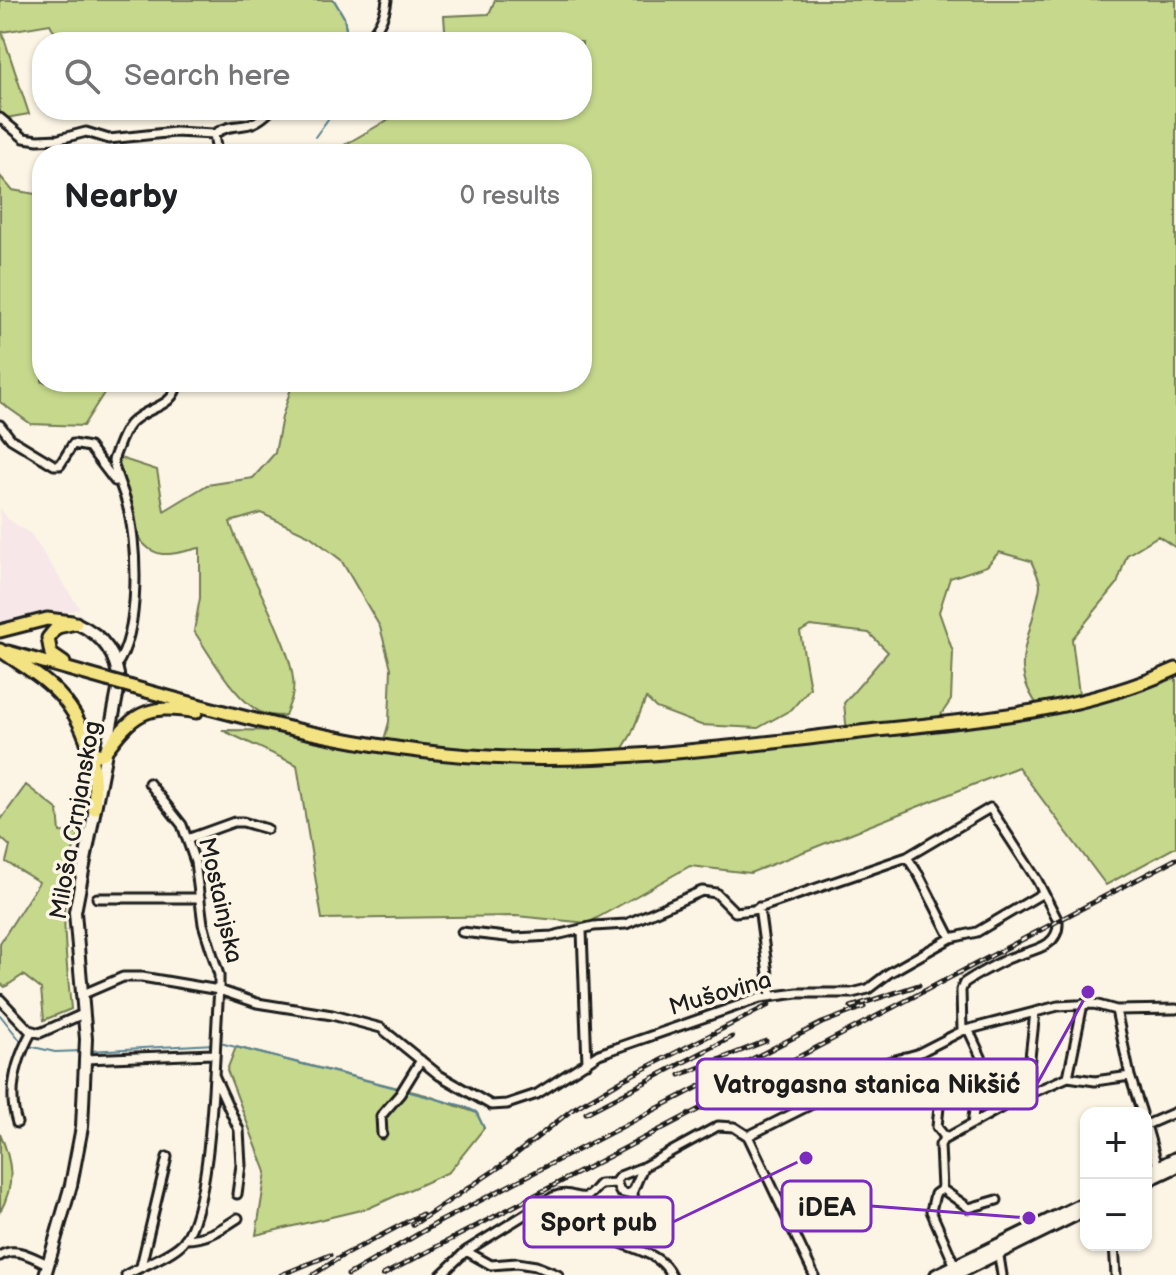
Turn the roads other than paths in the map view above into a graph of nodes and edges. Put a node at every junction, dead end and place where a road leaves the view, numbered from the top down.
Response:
1 (387, 0) edge
2 (375, 32) edge
3 (0, 118) edge
4 (261, 120) edge
5 (214, 134) junction
6 (216, 144) edge
7 (176, 392) edge
8 (0, 425) edge
9 (4, 434) edge
10 (121, 489) junction
11 (76, 623) junction
12 (0, 631) edge
13 (0, 650) edge
14 (116, 666) junction
15 (1176, 669) edge
16 (104, 679) junction
17 (224, 714) junction
18 (90, 749) junction
19 (106, 752) junction
20 (149, 783) dead end
21 (94, 809) junction
22 (267, 829) dead end
23 (187, 839) junction
24 (907, 857) junction
25 (1043, 893) junction
26 (97, 898) dead end
27 (200, 898) junction
28 (759, 907) junction
29 (582, 931) junction
30 (462, 932) dead end
31 (951, 938) junction
32 (219, 990) junction
33 (81, 995) junction
34 (771, 996) junction
35 (0, 999) edge
36 (1083, 1004) junction
37 (1176, 1009) edge
38 (1116, 1010) junction
39 (1035, 1012) junction
40 (83, 1014) junction
41 (966, 1031) junction
42 (30, 1034) junction
43 (214, 1053) junction
44 (86, 1057) junction
45 (905, 1057) junction
46 (421, 1060) junction
47 (587, 1063) junction
48 (213, 1073) junction
49 (1130, 1076) junction
50 (1068, 1077) junction
51 (1026, 1094) junction
52 (1140, 1107) edge
53 (1176, 1112) edge
54 (1152, 1122) edge
55 (17, 1123) dead end
56 (972, 1124) junction
57 (382, 1134) dead end
58 (748, 1136) junction
59 (946, 1138) junction
60 (1152, 1146) edge
61 (167, 1157) dead end
62 (1176, 1158) edge
63 (643, 1167) junction
64 (1158, 1167) junction
65 (1176, 1167) edge
66 (1152, 1170) edge
67 (1150, 1179) edge
68 (616, 1183) junction
69 (942, 1189) junction
70 (633, 1191) junction
71 (237, 1194) dead end
72 (997, 1200) dead end
73 (545, 1201) junction
74 (1080, 1205) edge
75 (1080, 1213) edge
76 (238, 1218) dead end
77 (602, 1233) junction
78 (185, 1239) junction
79 (998, 1250) junction
80 (466, 1251) junction
81 (1114, 1251) edge
82 (0, 1256) edge
83 (141, 1266) junction
84 (46, 1270) edge
85 (955, 1271) edge
86 (126, 1275) edge
87 (441, 1275) edge
88 (558, 1275) edge
89 (671, 1275) edge
90 (814, 1275) edge
91 (936, 1275) edge
92 (1002, 1275) edge
93 (1116, 1275) edge

1 - 2 street
3 - 5 street
4 - 5 street
5 - 6 street
7 - 10 street
8 - 9 street
9 - 10 street
10 - 14 street
11 - 12 main road
11 - 14 main road
11 - 16 main road
13 - 16 main road
13 - 18 main road
14 - 19 main road, Miloša Crnjanskog
15 - 17 main road
16 - 17 main road, bridge
17 - 19 main road
18 - 19 main road
18 - 21 main road
19 - 21 main road, Miloša Crnjanskog
20 - 23 street, Mostainjska
21 - 33 main road, Miloša Crnjanskog
22 - 23 street
23 - 27 street, Mostainjska
24 - 25 street
24 - 28 street
24 - 31 street
25 - 31 street, Mušovina
25 - 41 street
26 - 27 street
27 - 32 street, Mostainjska
28 - 29 street
28 - 34 street
29 - 30 street
29 - 47 street
31 - 34 street, Mušovina
32 - 33 street
32 - 43 street, Mostainjska
32 - 46 street
33 - 40 main road, Miloša Crnjanskog
34 - 47 street, Mušovina
35 - 42 street
36 - 38 street
36 - 39 street
36 - 50 street
37 - 38 street
38 - 49 street
39 - 41 street
39 - 51 street
40 - 42 street
40 - 44 main road, Miloša Crnjanskog
41 - 45 street
41 - 56 street
42 - 55 street
43 - 44 street
43 - 48 street
44 - 84 main road
45 - 58 street
45 - 59 street
46 - 47 street, Mušovina
46 - 57 street
48 - 71 street
48 - 78 street
49 - 50 street
49 - 52 street
50 - 51 street
51 - 56 street
53 - 54 street
56 - 59 street
58 - 63 street
58 - 90 street
59 - 69 street
60 - 64 street
61 - 83 street
62 - 64 main road
63 - 68 street
63 - 70 street
64 - 66 main road
65 - 67 main road
68 - 70 street
68 - 73 street
69 - 72 street
69 - 85 street
70 - 77 street
73 - 77 street
73 - 80 street
74 - 79 main road
75 - 79 main road
76 - 78 street
77 - 89 street
78 - 83 street
79 - 85 main road
79 - 92 street
80 - 87 street
80 - 88 street
81 - 93 street
82 - 84 street
83 - 86 street
85 - 91 main road

